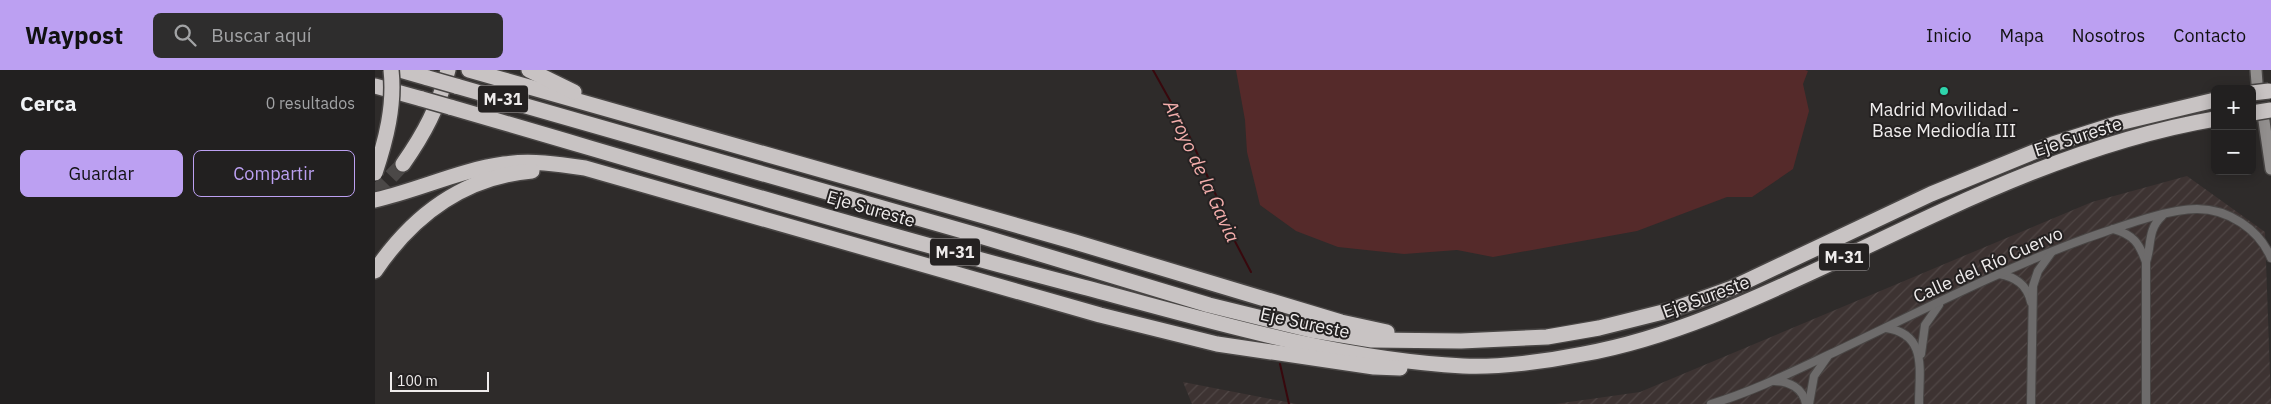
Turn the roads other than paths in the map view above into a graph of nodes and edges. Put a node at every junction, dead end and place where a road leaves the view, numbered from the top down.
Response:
1 (391, 70) edge
2 (400, 70) edge
3 (448, 70) edge
4 (469, 70) edge
5 (529, 70) edge
6 (2256, 70) edge
7 (375, 86) edge
8 (2262, 90) edge
9 (2211, 101) edge
10 (636, 116) junction
11 (2263, 119) edge
12 (2211, 120) edge
13 (2271, 153) edge
14 (403, 164) tunnel mouth
15 (2271, 169) edge
16 (375, 173) edge
17 (626, 181) junction
18 (375, 200) edge
19 (2162, 215) junction
20 (2113, 229) junction
21 (2052, 251) junction
22 (2271, 258) edge
23 (2146, 262) junction
24 (375, 271) edge
25 (1999, 274) junction
26 (1942, 301) junction
27 (2031, 304) junction
28 (1885, 328) junction
29 (1461, 341) junction
30 (1831, 354) junction
31 (1919, 361) junction
32 (1466, 367) junction
33 (1772, 381) junction
34 (1711, 404) edge
35 (1807, 404) edge
36 (1919, 404) edge
37 (2031, 404) edge
38 (2146, 404) edge

1 - 16 highway, bridge
2 - 29 highway, Eje Sureste / M-31, bridge
3 - 14 highway
4 - 10 highway
5 - 10 highway
6 - 8 main road
7 - 32 highway, Eje Sureste / M-31, bridge
9 - 29 highway, Eje Sureste / M-31
10 - 29 highway
11 - 13 main road
11 - 15 main road
12 - 32 highway, Eje Sureste / M-31
17 - 18 highway
17 - 24 highway
17 - 32 highway
19 - 20 street, Calle del Río Cuervo
19 - 22 street, Calle del Río Cuervo
19 - 23 street
20 - 21 street, Calle del Río Cuervo
20 - 23 street
21 - 25 street, Calle del Río Cuervo
21 - 27 street
23 - 38 street
25 - 26 street, Calle del Río Cuervo
25 - 27 street
26 - 28 street, Calle del Río Cuervo
26 - 31 street
27 - 37 street
28 - 30 street, Calle del Río Cuervo
28 - 31 street
30 - 33 street, Calle del Río Cuervo
30 - 35 street
31 - 36 street
33 - 34 street, Calle del Río Cuervo
33 - 35 street

